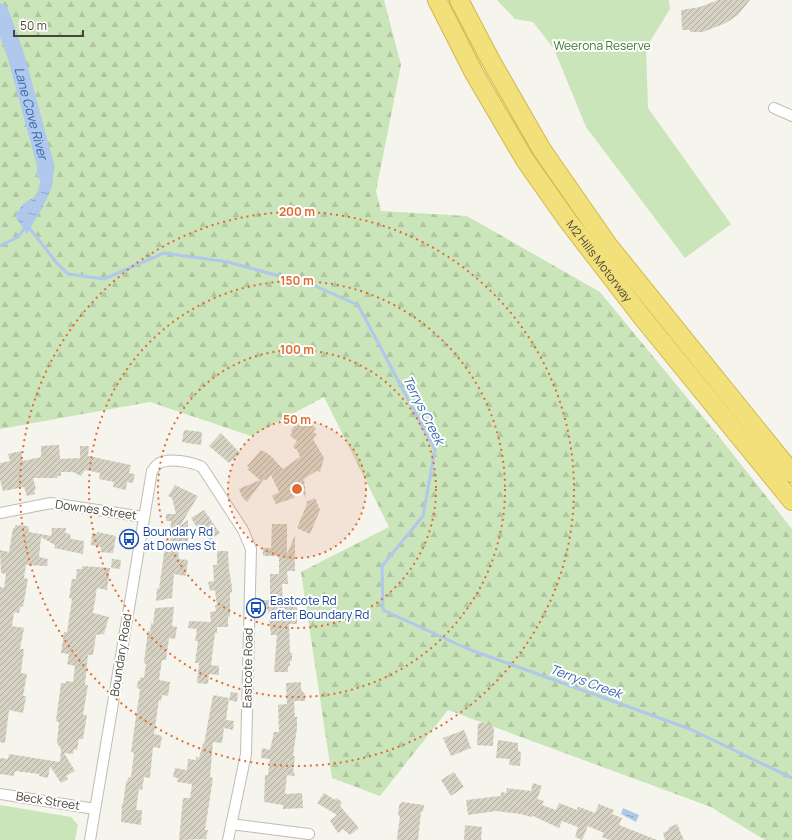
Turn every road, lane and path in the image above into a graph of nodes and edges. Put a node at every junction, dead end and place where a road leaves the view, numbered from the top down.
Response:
1 (438, 0) edge
2 (459, 0) edge
3 (774, 108) dead end
4 (792, 116) edge
5 (152, 471) joint
6 (792, 473) edge
7 (792, 501) edge
8 (0, 513) edge
9 (144, 517) junction
10 (0, 794) edge
11 (95, 809) junction
12 (231, 824) junction
13 (309, 834) dead end
14 (90, 840) edge
15 (228, 840) edge

1 - 7 highway, M2 Hills Motorway
2 - 6 highway, M2 Hills Motorway
3 - 4 street
5 - 9 street, Boundary Road
5 - 12 street, Eastcote Road
8 - 9 street, Downes Street
9 - 11 street, Boundary Road
10 - 11 street, Beck Street
11 - 14 street, Boundary Road
12 - 13 street
12 - 15 street, Eastcote Road

